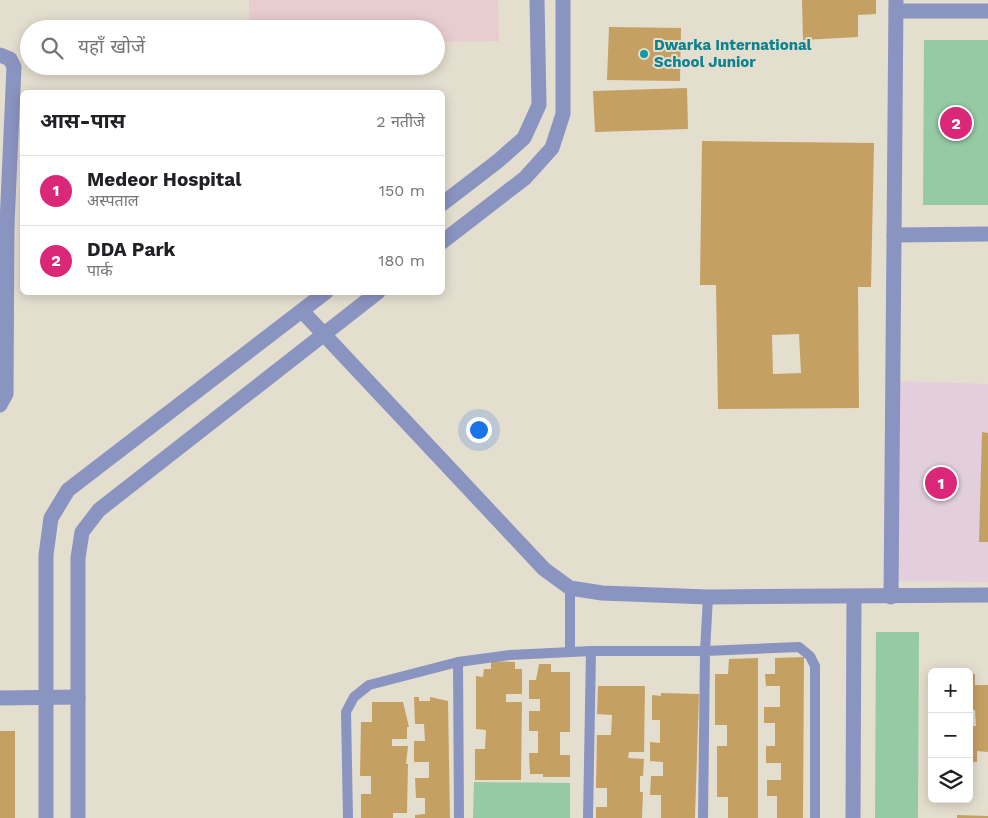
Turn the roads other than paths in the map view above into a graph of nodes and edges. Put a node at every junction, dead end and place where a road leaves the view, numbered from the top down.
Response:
1 (536, 0) edge
2 (563, 0) edge
3 (896, 6) edge
4 (988, 11) edge
5 (0, 55) edge
6 (445, 202) edge
7 (4, 224) edge
8 (988, 234) edge
9 (894, 235) junction
10 (445, 240) edge
11 (322, 295) edge
12 (374, 295) edge
13 (302, 311) junction
14 (324, 335) junction
15 (0, 405) edge
16 (570, 588) junction
17 (988, 595) edge
18 (708, 597) junction
19 (854, 597) junction
20 (891, 597) junction
21 (705, 650) junction
22 (591, 651) junction
23 (570, 652) junction
24 (458, 662) junction
25 (78, 697) junction
26 (0, 698) edge
27 (46, 698) junction
28 (46, 818) edge
29 (78, 818) edge
30 (348, 818) edge
31 (459, 818) edge
32 (588, 818) edge
33 (703, 818) edge
34 (816, 818) edge
35 (853, 818) edge

1 - 6 street
2 - 10 street
3 - 4 street
3 - 9 street
5 - 7 street
7 - 15 street
8 - 9 street
9 - 20 street
11 - 13 street
12 - 14 street
13 - 14 street
13 - 27 street
14 - 16 street
14 - 25 street
16 - 18 street
16 - 23 lane
17 - 20 street
18 - 19 street
18 - 21 lane
19 - 20 street
19 - 35 street
21 - 22 lane
21 - 33 lane
21 - 34 lane
22 - 23 lane
22 - 32 lane
23 - 24 lane
24 - 30 lane
24 - 31 lane
25 - 27 street
25 - 29 street
26 - 27 street
27 - 28 street

